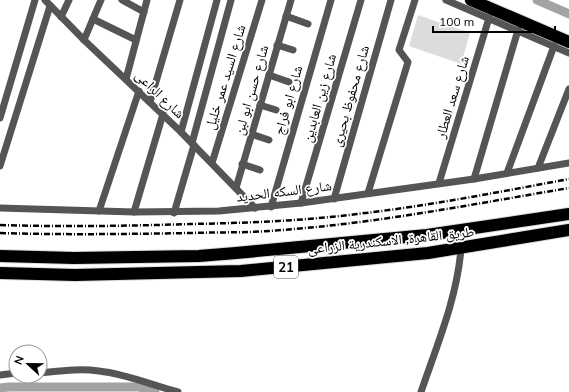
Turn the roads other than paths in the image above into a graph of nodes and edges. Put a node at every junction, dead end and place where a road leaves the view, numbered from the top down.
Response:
1 (35, 0) edge
2 (45, 0) edge
3 (68, 0) edge
4 (101, 0) edge
5 (122, 0) edge
6 (147, 0) edge
7 (180, 0) edge
8 (218, 0) edge
9 (231, 0) edge
10 (262, 0) edge
11 (291, 0) edge
12 (331, 0) edge
13 (361, 0) edge
14 (391, 0) edge
15 (415, 0) edge
16 (446, 0) edge
17 (471, 0) edge
18 (50, 6) junction
19 (144, 12) junction
20 (286, 16) junction
21 (61, 17) junction
22 (489, 18) junction
23 (93, 19) junction
24 (308, 24) dead end
25 (518, 30) junction
26 (84, 40) junction
27 (136, 40) junction
28 (569, 42) edge
29 (277, 45) junction
30 (554, 46) junction
31 (293, 50) dead end
32 (569, 53) edge
33 (268, 75) junction
34 (126, 79) junction
35 (289, 82) dead end
36 (569, 89) edge
37 (138, 91) junction
38 (150, 102) junction
39 (260, 105) junction
40 (276, 110) dead end
41 (163, 114) junction
42 (0, 118) edge
43 (182, 132) junction
44 (251, 134) junction
45 (269, 140) dead end
46 (193, 144) junction
47 (212, 163) junction
48 (569, 163) edge
49 (242, 164) junction
50 (0, 166) edge
51 (538, 168) junction
52 (260, 170) dead end
53 (507, 173) junction
54 (474, 179) junction
55 (439, 183) junction
56 (236, 188) junction
57 (368, 193) junction
58 (334, 198) junction
59 (301, 203) junction
60 (271, 207) junction
61 (0, 208) edge
62 (255, 208) junction
63 (99, 211) junction
64 (134, 212) junction
65 (174, 212) junction
66 (569, 214) edge
67 (569, 230) edge
68 (461, 249) junction
69 (0, 256) edge
70 (0, 273) edge
71 (48, 372) edge
72 (178, 392) edge
73 (421, 392) edge

1 - 42 street
2 - 18 street, شارع الراعى
3 - 21 street
4 - 23 street
5 - 19 street
6 - 19 street
7 - 38 street
8 - 43 street
9 - 46 street
10 - 47 street, شارع السيد عمر خليل
11 - 20 street, شارع حسن ابو لبن
12 - 60 street, شارع ابو فراج
13 - 59 street, شارع زين العابدين
14 - 58 street, شارع محفوظ بحيرى
15 - 57 street
16 - 22 street
17 - 28 highway
18 - 21 street, شارع الراعى
18 - 50 street
19 - 27 street
20 - 24 street
20 - 29 street, شارع حسن ابو لبن
21 - 26 street, شارع الراعى
22 - 25 street
22 - 55 street, شارع سعد العطار
23 - 26 street
23 - 27 street
25 - 30 street
25 - 54 street
26 - 34 street, شارع الراعى
27 - 34 street
29 - 31 street
29 - 33 street, شارع حسن ابو لبن
30 - 32 street
30 - 53 street
33 - 35 street
33 - 39 street, شارع حسن ابو لبن
34 - 37 street, شارع الراعى
36 - 51 street
37 - 38 street, شارع الراعى
37 - 63 street
38 - 41 street, شارع الراعى
39 - 40 street
39 - 44 street, شارع حسن ابو لبن
41 - 43 street, شارع الراعى
41 - 64 street
43 - 46 street, شارع الراعى
44 - 45 street
44 - 49 street, شارع حسن ابو لبن
46 - 47 street, شارع الراعى
46 - 65 street
47 - 56 street, شارع الراعى
48 - 51 street, شارع السكه الحديد
49 - 52 street
49 - 56 street, شارع حسن ابو لبن
51 - 53 street, شارع السكه الحديد
53 - 54 street, شارع السكه الحديد
54 - 55 street, شارع السكه الحديد
55 - 57 street, شارع السكه الحديد
56 - 62 street, شارع الراعى
57 - 58 street, شارع السكه الحديد
58 - 59 street, شارع السكه الحديد
59 - 60 street, شارع السكه الحديد
60 - 62 street, شارع السكه الحديد
61 - 63 street, شارع السكه الحديد
62 - 65 street, شارع السكه الحديد
63 - 64 street, شارع السكه الحديد
64 - 65 street, شارع السكه الحديد
66 - 69 highway, طريق القاهرة, الاسكندرية الزراعى / 21
67 - 68 highway, طريق القاهرة, الاسكندرية الزراعى / 21
68 - 70 highway, طريق القاهرة, الاسكندرية الزراعى / 21
68 - 73 street
71 - 72 street

